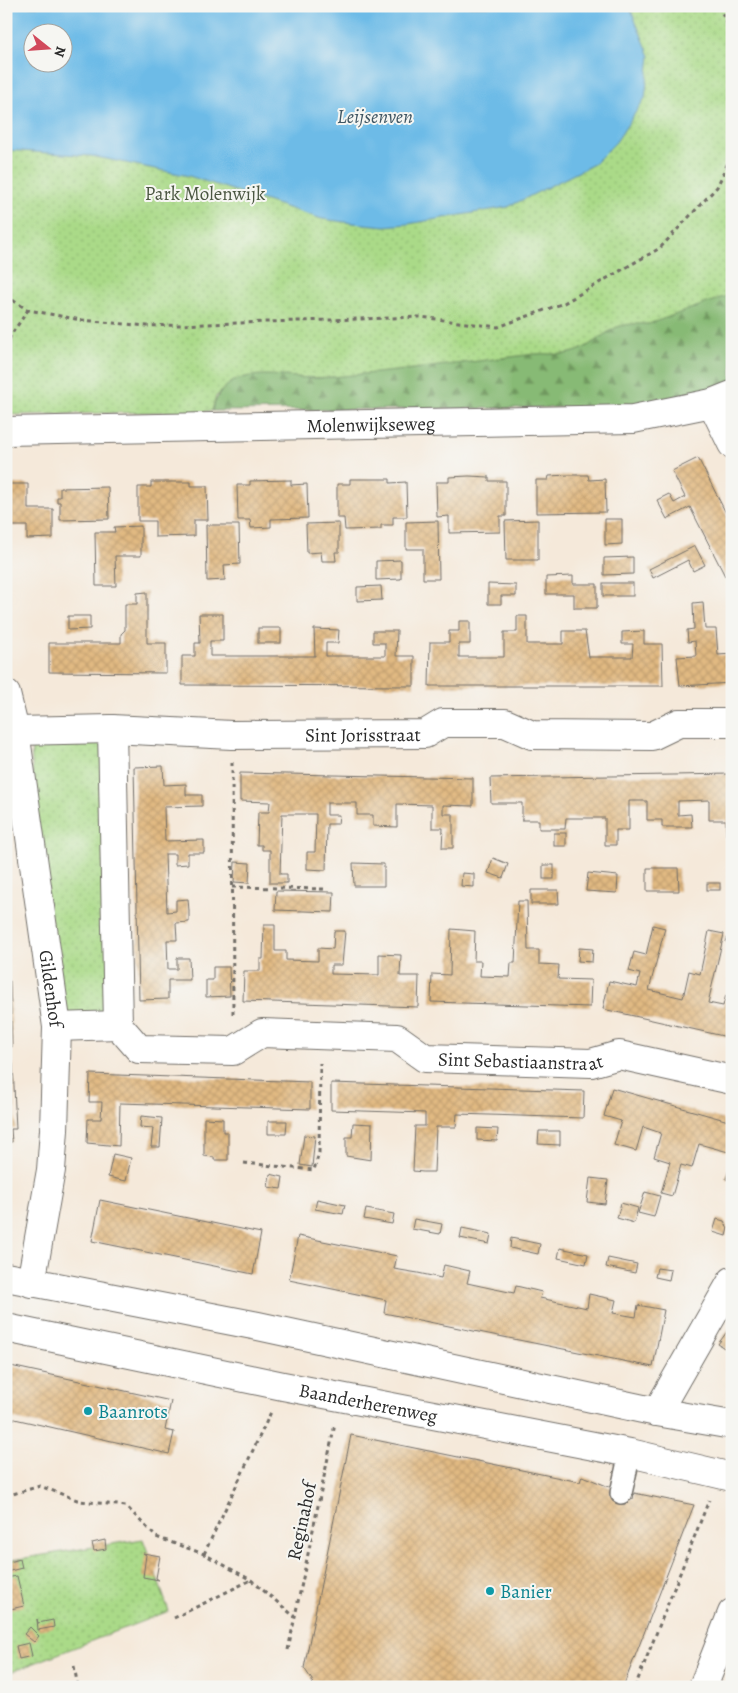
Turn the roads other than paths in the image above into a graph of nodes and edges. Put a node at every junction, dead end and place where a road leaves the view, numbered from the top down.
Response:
1 (722, 399) edge
2 (6, 431) edge
3 (732, 444) edge
4 (6, 694) edge
5 (732, 723) edge
6 (112, 729) junction
7 (15, 731) junction
8 (118, 1025) junction
9 (57, 1027) junction
10 (732, 1080) edge
11 (19, 1280) edge
12 (732, 1281) edge
13 (6, 1328) edge
14 (657, 1412) junction
15 (732, 1425) edge
16 (630, 1453) junction
17 (726, 1475) edge
18 (621, 1493) dead end
19 (732, 1613) edge
20 (703, 1687) edge

1 - 2 street, Molenwijkseweg
1 - 3 street
4 - 7 street, Gildenhof
5 - 6 street, Sint Jorisstraat
6 - 7 street, Sint Jorisstraat
6 - 8 street
7 - 9 street, Gildenhof
8 - 9 street
8 - 10 street, Sint Sebastiaanstraat
9 - 11 street, Gildenhof
11 - 14 street
12 - 14 street
13 - 16 street, Baanderherenweg
14 - 15 street
16 - 17 street, Baanderherenweg
16 - 18 street
19 - 20 street

